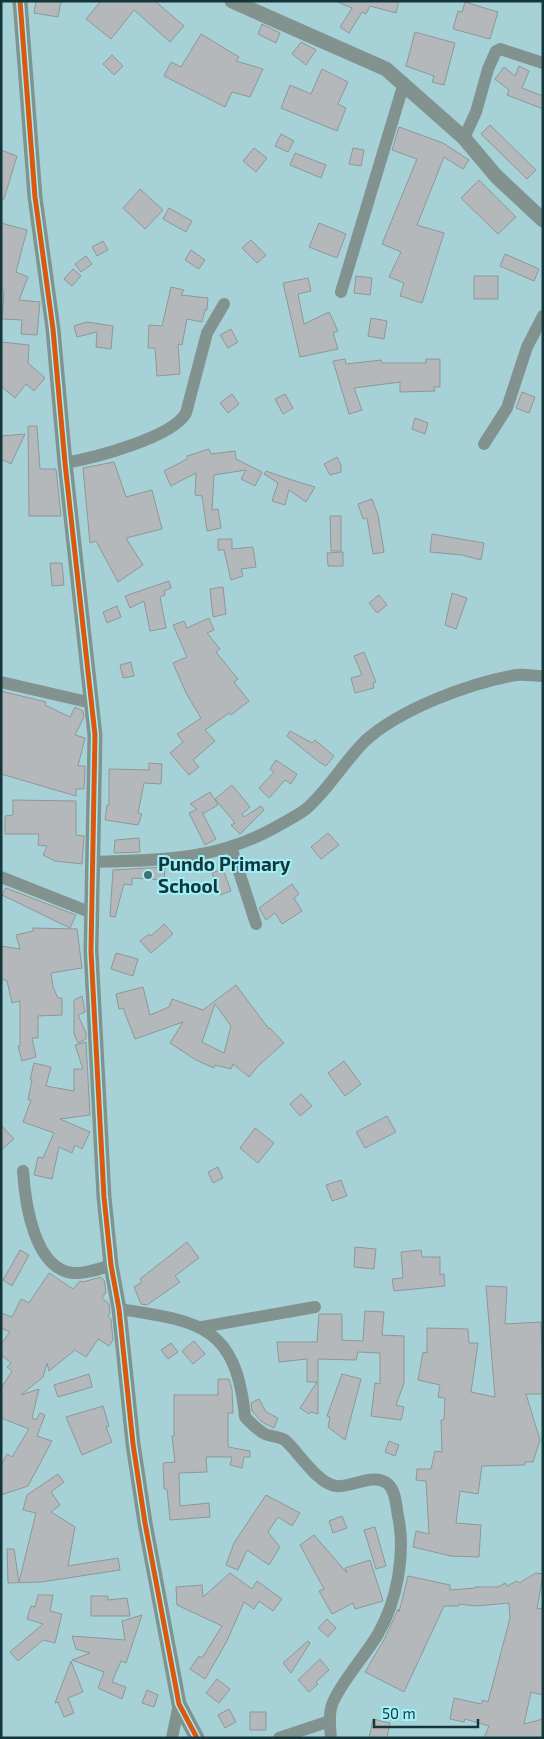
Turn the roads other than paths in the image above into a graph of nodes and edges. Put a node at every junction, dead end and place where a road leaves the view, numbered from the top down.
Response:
1 (20, 1) edge
2 (232, 1) edge
3 (543, 64) edge
4 (404, 83) junction
5 (464, 138) junction
6 (543, 220) edge
7 (341, 292) dead end
8 (224, 304) dead end
9 (543, 316) edge
10 (484, 444) dead end
11 (65, 463) junction
12 (543, 676) edge
13 (1, 682) edge
14 (92, 703) junction
15 (231, 847) junction
16 (94, 862) junction
17 (1, 877) edge
18 (92, 913) junction
19 (256, 924) dead end
20 (23, 1171) dead end
21 (111, 1265) junction
22 (316, 1307) dead end
23 (119, 1308) junction
24 (202, 1327) junction
25 (179, 1704) junction
26 (330, 1721) junction
27 (172, 1738) edge
28 (197, 1738) edge
29 (279, 1738) edge
30 (332, 1738) edge

1 - 11 street
2 - 4 street
3 - 5 street
4 - 5 street
4 - 7 street
5 - 6 street
8 - 11 street
9 - 10 street
11 - 14 street
12 - 15 street
13 - 14 street
14 - 16 street
15 - 16 street
15 - 19 street
16 - 18 street
17 - 18 street
18 - 21 street
20 - 21 street
21 - 23 street
22 - 24 street
23 - 24 street
23 - 25 street
24 - 26 street
25 - 27 street
25 - 28 street
26 - 29 street
26 - 30 street

